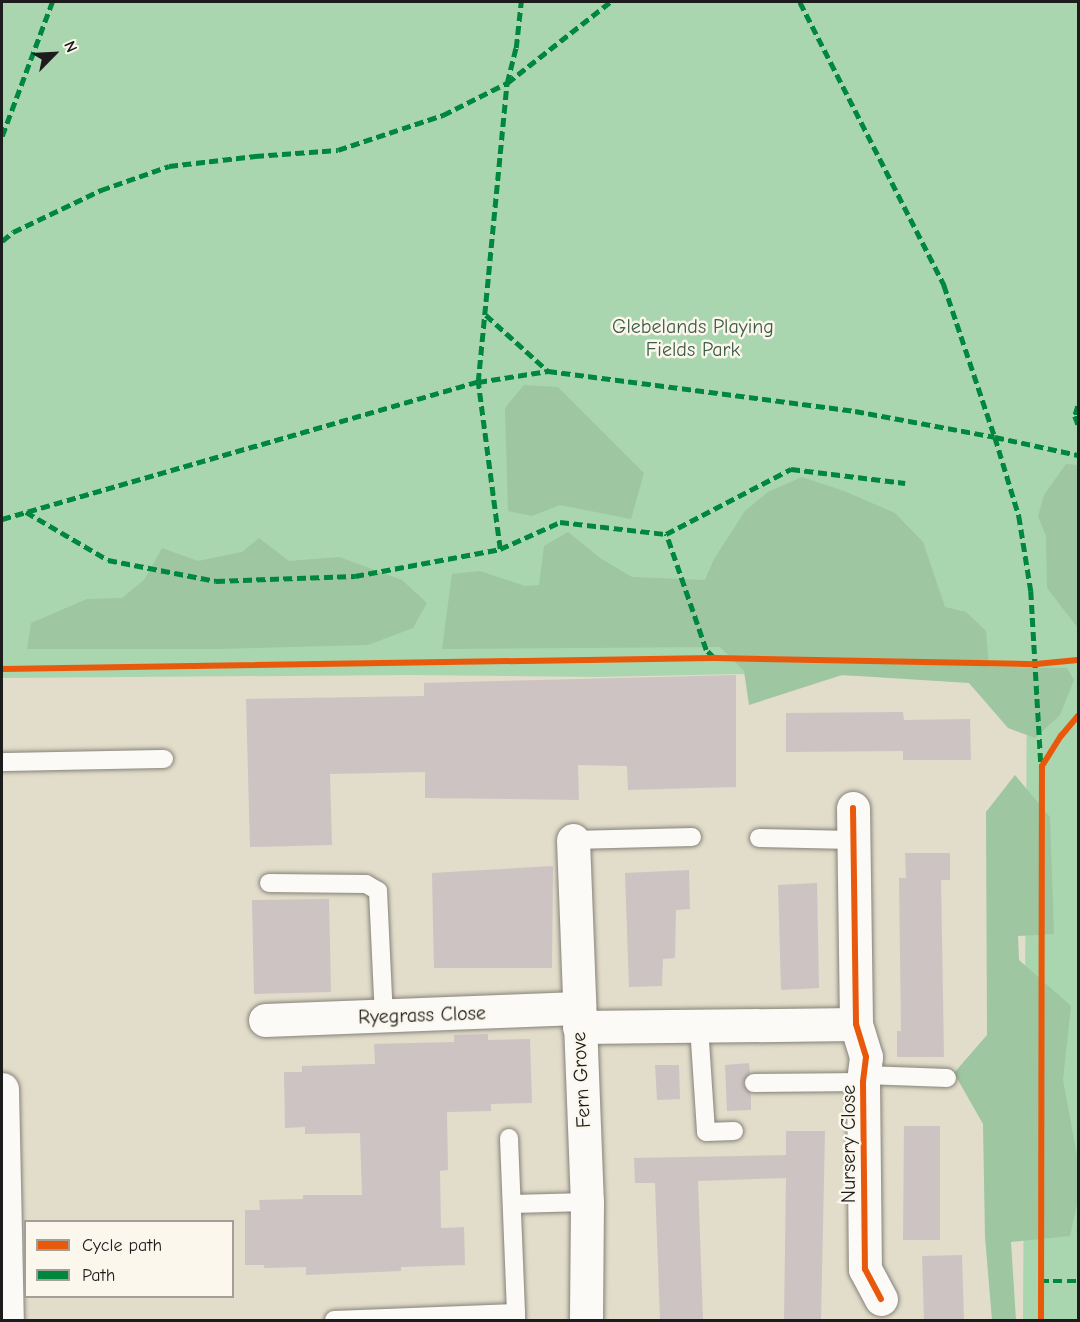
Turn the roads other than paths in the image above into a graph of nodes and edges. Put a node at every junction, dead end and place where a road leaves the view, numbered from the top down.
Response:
1 (164, 759) dead end
2 (2, 762) edge
3 (853, 824) joint
4 (692, 837) dead end
5 (759, 838) dead end
6 (573, 840) joint
7 (269, 883) dead end
8 (384, 1017) junction
9 (579, 1018) junction
10 (265, 1020) dead end
11 (856, 1024) junction
12 (699, 1026) junction
13 (864, 1078) junction
14 (948, 1078) dead end
15 (754, 1083) dead end
16 (2, 1089) edge
17 (734, 1131) dead end
18 (509, 1138) dead end
19 (587, 1202) junction
20 (512, 1203) junction
21 (881, 1299) dead end
22 (516, 1317) edge
23 (391, 1319) edge
24 (7, 1320) edge
25 (334, 1320) edge
26 (586, 1320) edge

1 - 2 lane
3 - 5 lane
3 - 11 street, Nursery Close
4 - 6 lane
6 - 9 street, Fern Grove
7 - 8 lane
8 - 9 street, Ryegrass Close
8 - 10 street, Ryegrass Close
9 - 12 street
9 - 19 street, Fern Grove
11 - 12 street
11 - 13 street, Nursery Close
12 - 17 lane
13 - 14 lane
13 - 15 lane
13 - 21 street, Nursery Close
16 - 24 street
18 - 20 lane
19 - 20 lane
19 - 26 street, Fern Grove
20 - 22 lane
22 - 23 lane
23 - 25 lane

